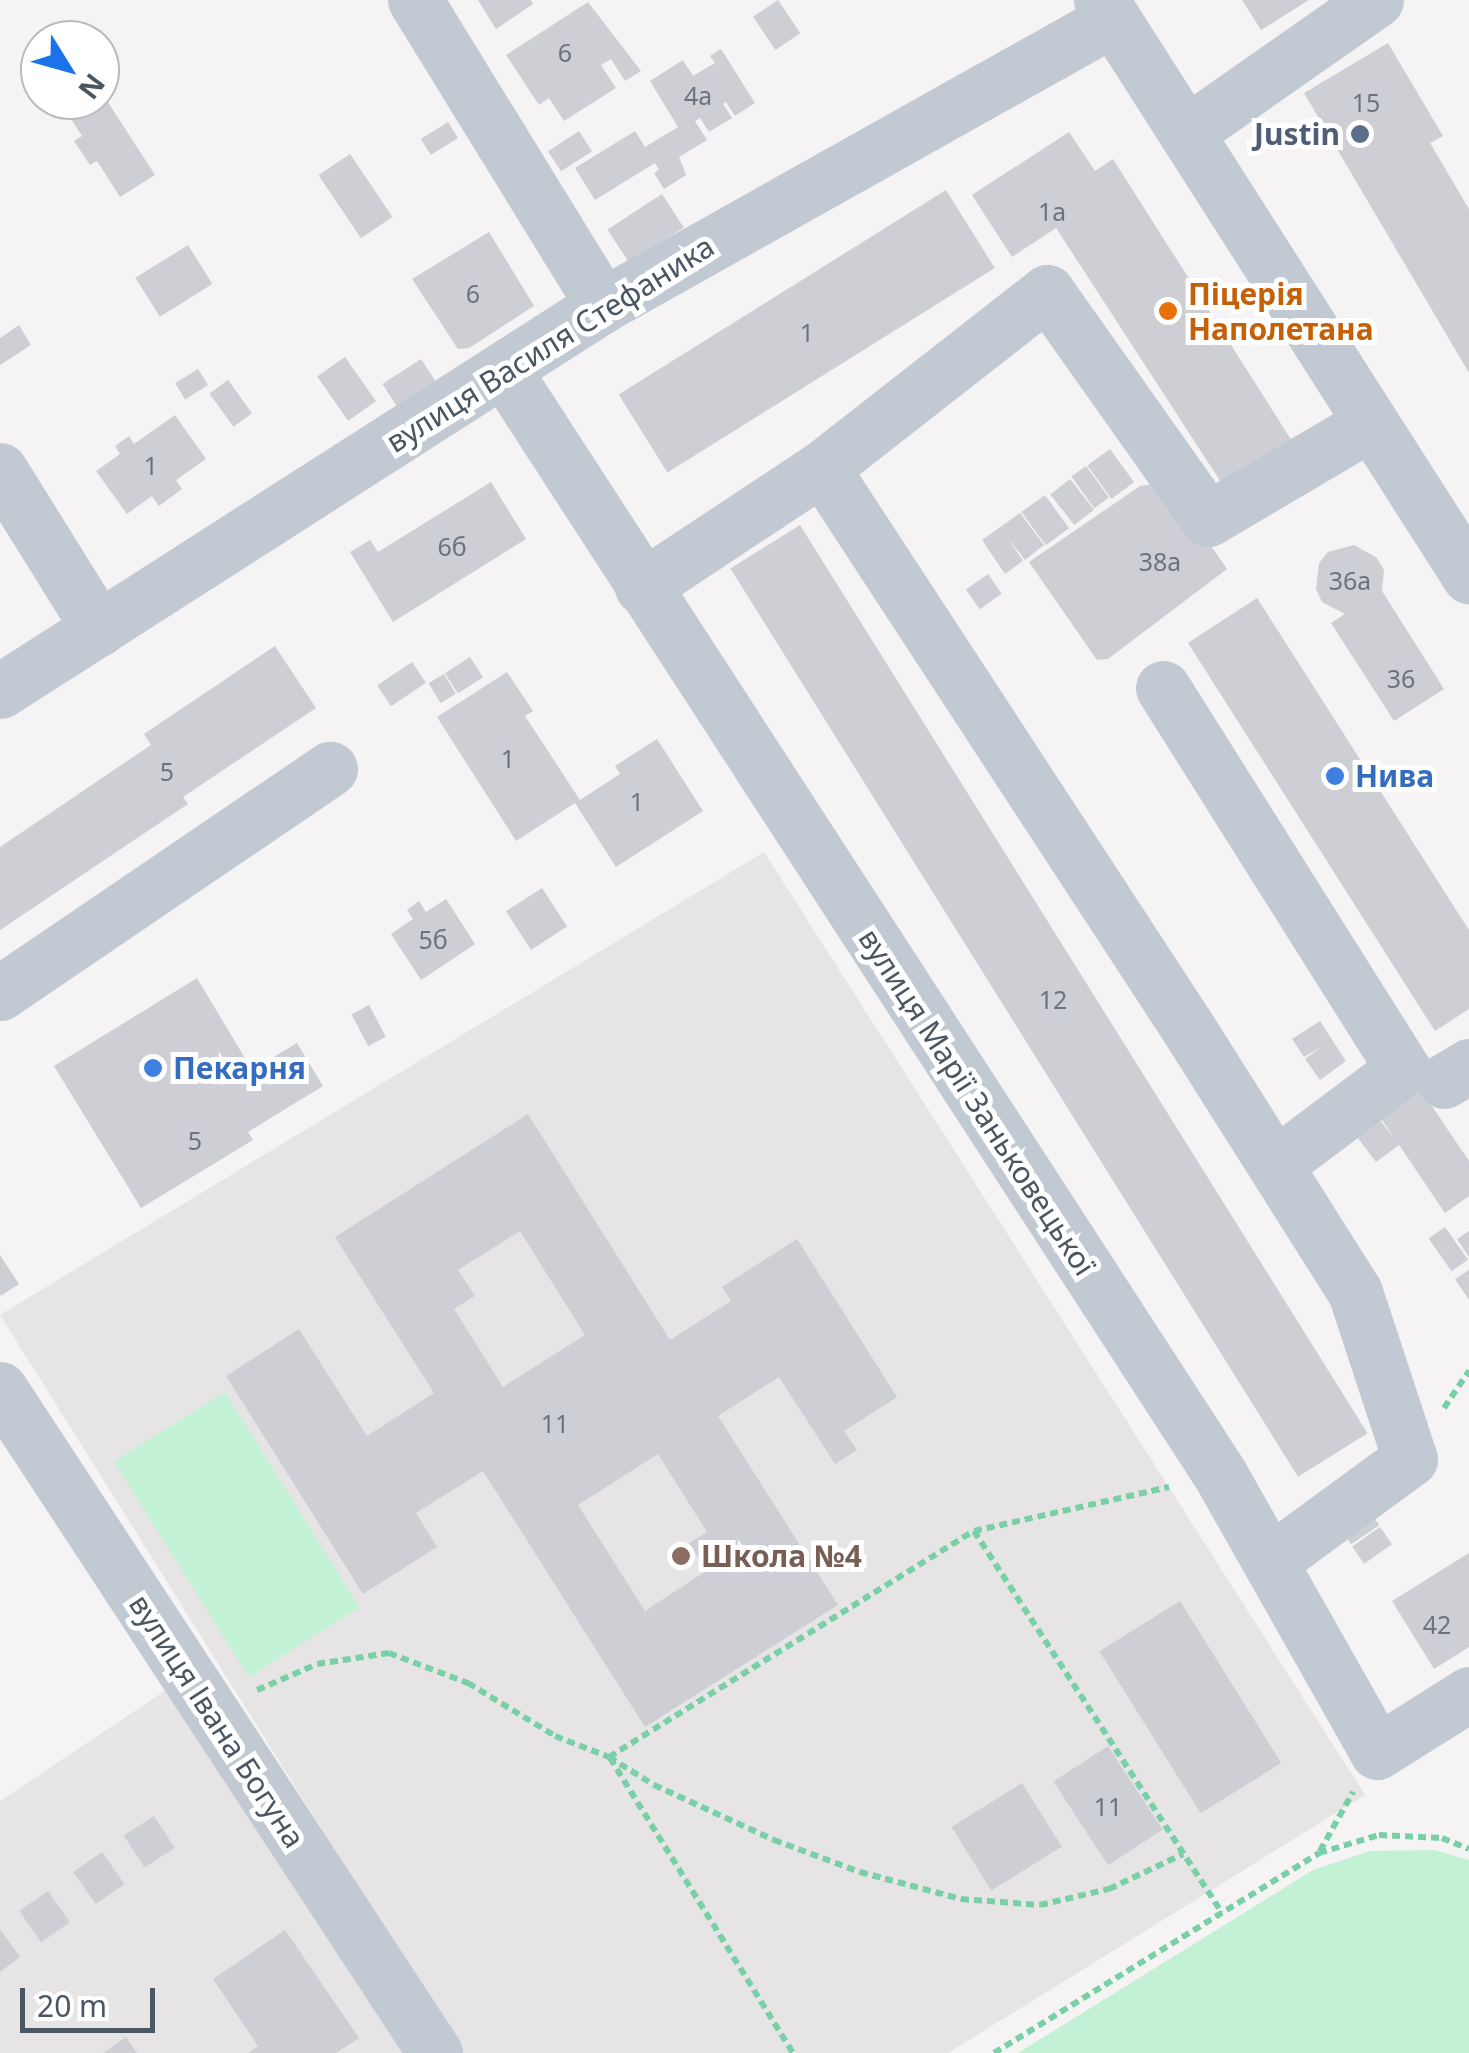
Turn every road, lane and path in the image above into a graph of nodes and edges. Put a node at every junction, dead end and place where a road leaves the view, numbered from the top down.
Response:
1 (416, 0) edge
2 (1376, 0) edge
3 (1107, 9) edge
4 (1186, 133) junction
5 (603, 304) junction
6 (503, 369) junction
7 (1371, 424) junction
8 (822, 468) junction
9 (0, 470) edge
10 (1469, 576) edge
11 (642, 586) junction
12 (99, 629) junction
13 (1163, 688) dead end
14 (0, 691) edge
15 (330, 769) dead end
16 (0, 992) edge
17 (1275, 1166) junction
18 (0, 1388) edge
19 (1221, 1476) junction
20 (974, 1531) junction
21 (1272, 1560) junction
22 (1469, 1694) edge
23 (210, 1711) junction
24 (1376, 1752) junction
25 (610, 1757) junction
26 (1469, 1849) edge
27 (1319, 1852) junction
28 (1183, 1854) junction
29 (1222, 1913) junction
30 (435, 2053) edge
31 (793, 2053) edge
32 (994, 2053) edge

1 - 5 street
2 - 4 street
3 - 4 street
3 - 5 street, вулиця Василя Стефаника
4 - 7 street
5 - 6 street, вулиця Василя Стефаника
6 - 11 street, вулиця Марії Заньковецької
6 - 12 street, вулиця Василя Стефаника
7 - 8 street
7 - 10 street
8 - 11 street
8 - 17 street
9 - 12 street
11 - 19 street, вулиця Марії Заньковецької
12 - 14 street, вулиця Василя Стефаника
13 - 17 street
15 - 16 street
17 - 21 street
18 - 23 street, вулиця Івана Богуна
19 - 20 path
19 - 21 street, вулиця Марії Заньковецької
20 - 25 path
20 - 28 path
21 - 24 street, вулиця Марії Заньковецької
22 - 24 street
23 - 25 path
23 - 30 street, вулиця Івана Богуна
24 - 27 path
25 - 28 path
25 - 31 path
26 - 27 path
27 - 29 path
28 - 29 path
29 - 32 path

